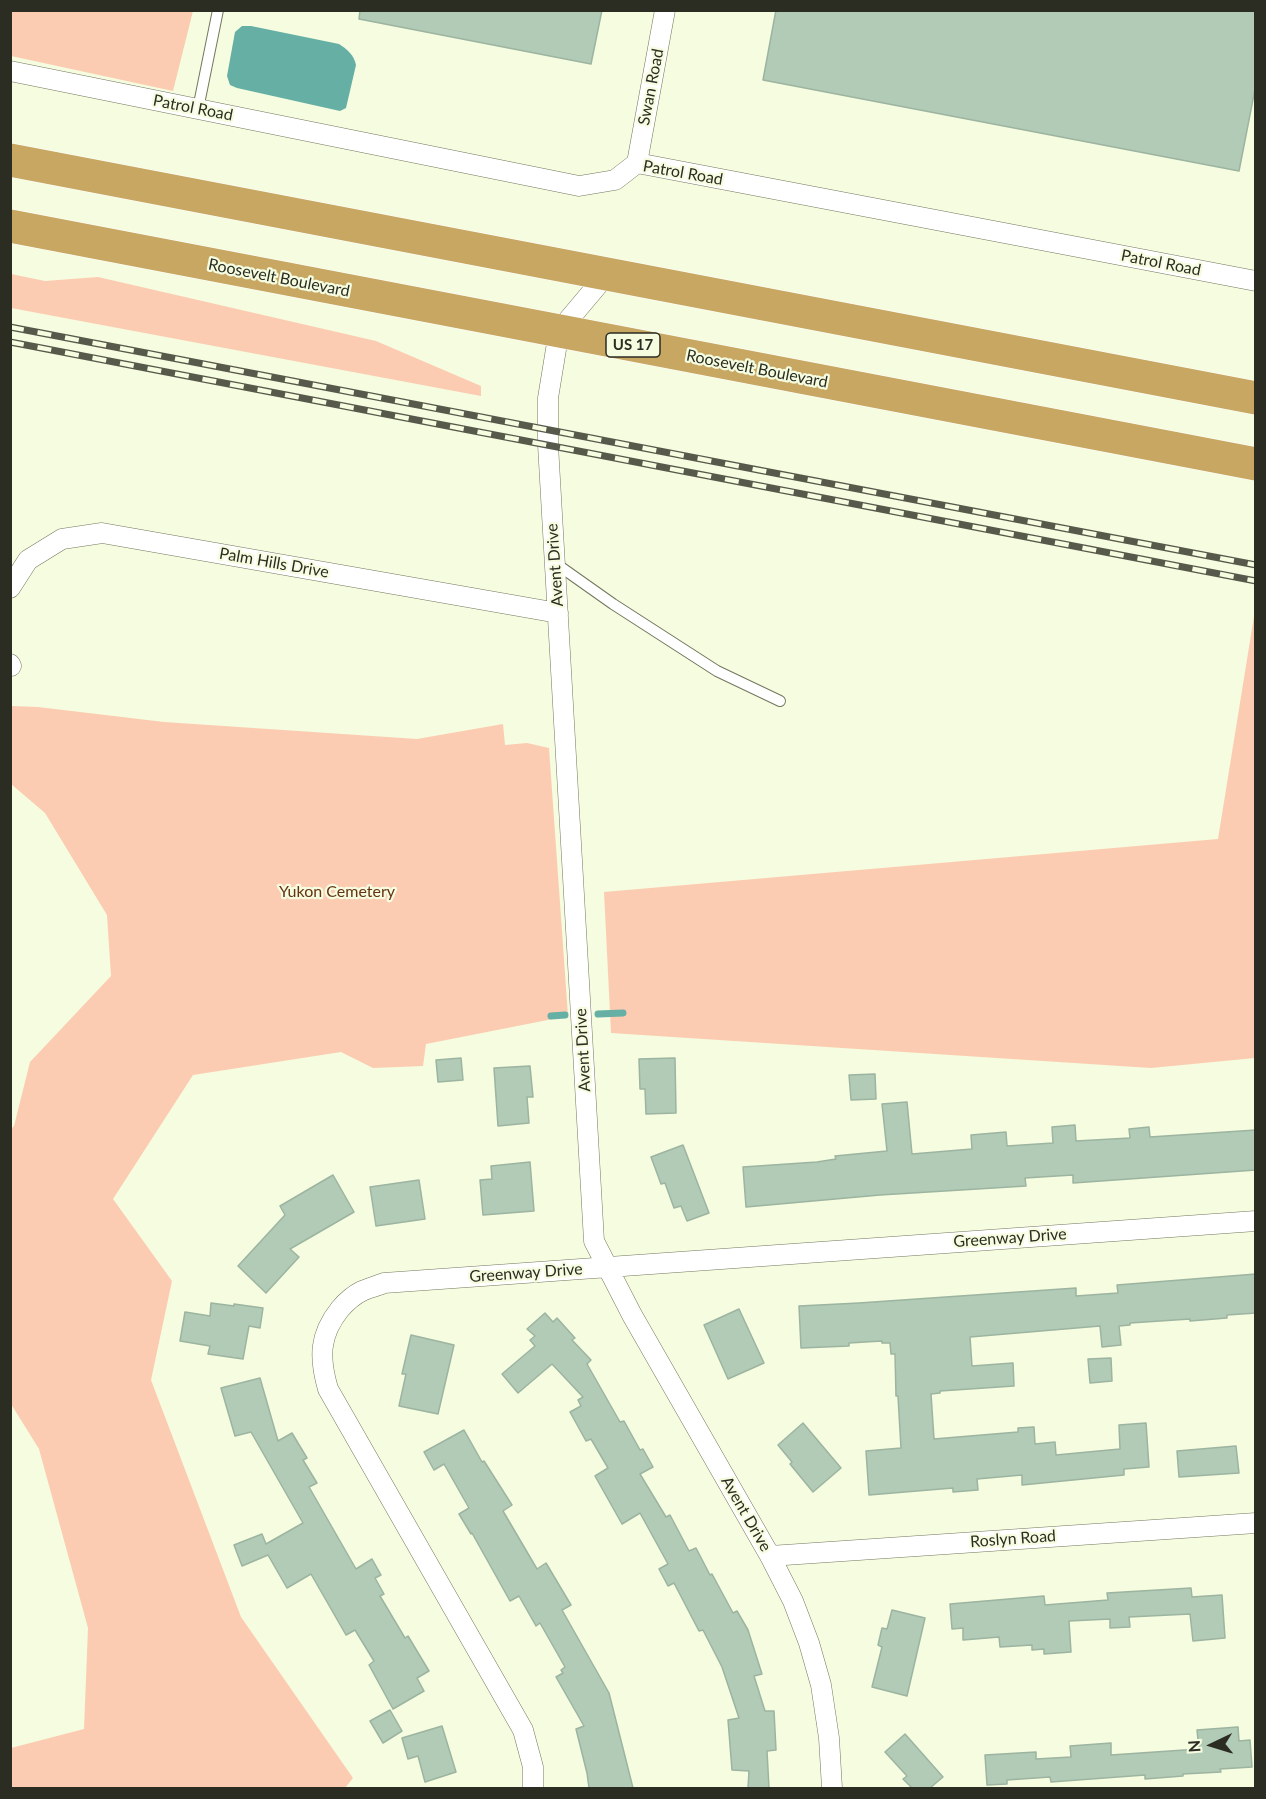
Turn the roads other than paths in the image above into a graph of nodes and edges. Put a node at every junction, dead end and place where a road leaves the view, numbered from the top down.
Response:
1 (218, 10) edge
2 (665, 10) edge
3 (10, 72) edge
4 (198, 109) junction
5 (10, 160) edge
6 (637, 164) junction
7 (10, 226) edge
8 (608, 274) junction
9 (1256, 281) edge
10 (559, 331) junction
11 (1256, 398) edge
12 (1256, 464) edge
13 (555, 562) junction
14 (10, 588) edge
15 (558, 613) junction
16 (780, 701) dead end
17 (1256, 1221) edge
18 (606, 1267) junction
19 (1256, 1523) edge
20 (770, 1556) junction
21 (533, 1788) edge
22 (832, 1788) edge

1 - 4 lane
2 - 6 street, Swan Road
3 - 4 street, Patrol Road
4 - 6 street, Patrol Road
5 - 8 highway
6 - 9 street, Patrol Road
7 - 10 highway, Roosevelt Boulevard / US 17
8 - 10 street
8 - 11 highway
10 - 12 highway, Roosevelt Boulevard / US 17
10 - 13 street, Avent Drive
13 - 15 street, Avent Drive
13 - 16 lane
14 - 15 street, Palm Hills Drive
15 - 18 street, Avent Drive
17 - 18 street, Greenway Drive
18 - 20 street, Avent Drive
18 - 21 street, Greenway Drive
19 - 20 street, Roslyn Road
20 - 22 street, Avent Drive

